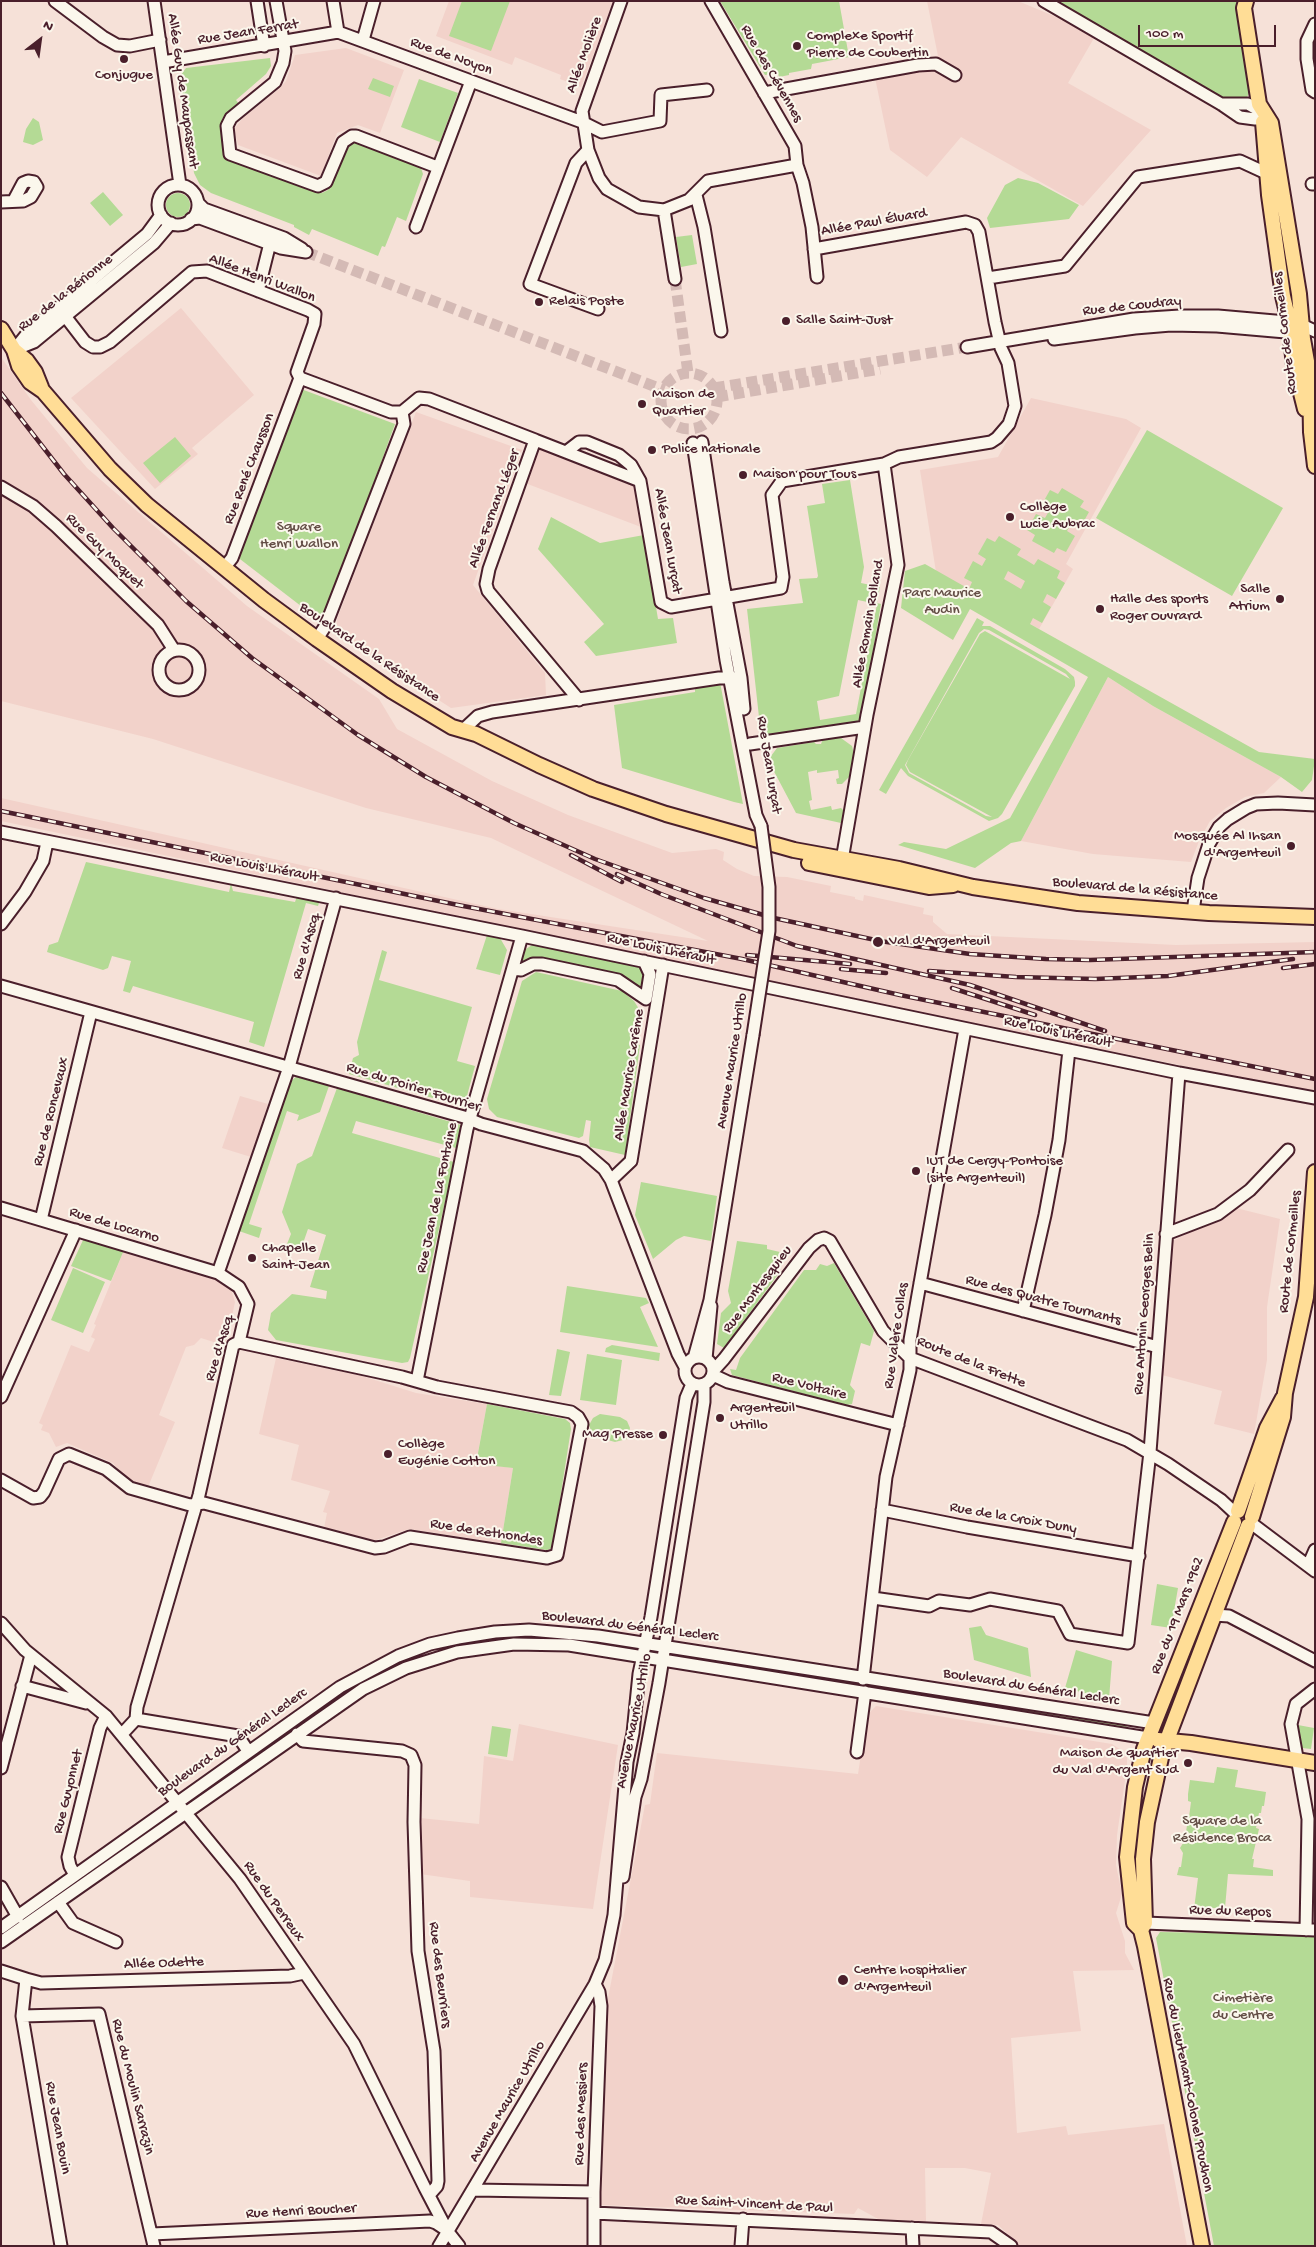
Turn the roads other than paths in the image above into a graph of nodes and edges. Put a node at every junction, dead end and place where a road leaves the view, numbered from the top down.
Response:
1 (55, 1) edge
2 (154, 1) edge
3 (257, 1) edge
4 (276, 1) edge
5 (333, 1) edge
6 (374, 1) edge
7 (620, 1) edge
8 (710, 1) edge
9 (1044, 1) edge
10 (1247, 1) edge
11 (1315, 24) edge
12 (338, 32) junction
13 (160, 40) junction
14 (363, 40) junction
15 (284, 43) junction
16 (264, 46) junction
17 (163, 62) junction
18 (955, 75) dead end
19 (471, 81) junction
20 (707, 90) dead end
21 (1315, 92) edge
22 (764, 93) junction
23 (1265, 114) junction
24 (582, 122) junction
25 (588, 150) junction
26 (797, 165) junction
27 (437, 167) junction
28 (1266, 173) junction
29 (180, 185) junction
30 (696, 195) junction
31 (14, 200) dead end
32 (1, 202) edge
33 (198, 203) junction
34 (664, 210) junction
35 (161, 215) junction
36 (192, 219) junction
37 (171, 223) junction
38 (416, 227) dead end
39 (271, 239) junction
40 (814, 248) junction
41 (817, 276) dead end
42 (988, 278) junction
43 (674, 279) tunnel mouth
44 (258, 291) junction
45 (598, 309) dead end
46 (65, 316) junction
47 (1, 330) edge
48 (1302, 330) edge
49 (721, 331) dead end
50 (1000, 344) junction
51 (14, 350) junction
52 (968, 350) tunnel mouth
53 (300, 378) junction
54 (402, 412) junction
55 (535, 440) junction
56 (697, 442) dead end
57 (884, 464) junction
58 (1315, 466) edge
59 (1, 488) edge
60 (224, 568) junction
61 (722, 599) junction
62 (317, 639) junction
63 (174, 650) dead end
64 (736, 679) junction
65 (579, 700) junction
66 (865, 727) junction
67 (463, 730) junction
68 (750, 744) junction
69 (1315, 805) edge
70 (761, 826) junction
71 (1, 832) edge
72 (742, 836) junction
73 (47, 842) junction
74 (842, 860) junction
75 (962, 884) junction
76 (336, 898) junction
77 (1193, 911) junction
78 (1310, 917) edge
79 (1, 924) edge
80 (522, 936) junction
81 (644, 961) junction
82 (662, 965) junction
83 (513, 970) junction
84 (650, 974) junction
85 (1, 986) edge
86 (91, 1012) junction
87 (964, 1029) junction
88 (1070, 1050) junction
89 (289, 1067) junction
90 (1179, 1073) junction
91 (1315, 1098) edge
92 (470, 1120) junction
93 (1288, 1150) dead end
94 (1315, 1172) edge
95 (611, 1180) junction
96 (1, 1208) edge
97 (41, 1220) junction
98 (76, 1230) junction
99 (1166, 1234) junction
100 (830, 1241) joint
101 (218, 1273) junction
102 (920, 1283) junction
103 (710, 1300) junction
104 (1023, 1311) junction
105 (239, 1342) junction
106 (1158, 1348) junction
107 (694, 1358) junction
108 (910, 1358) junction
109 (706, 1359) junction
110 (686, 1367) junction
111 (714, 1372) junction
112 (417, 1381) junction
113 (698, 1384) junction
114 (1285, 1393) junction
115 (1, 1397) edge
116 (898, 1425) junction
117 (1150, 1452) junction
118 (1, 1480) edge
119 (196, 1504) junction
120 (882, 1510) junction
121 (1236, 1515) junction
122 (1250, 1522) junction
123 (1315, 1550) edge
124 (1138, 1556) junction
125 (1312, 1569) edge
126 (873, 1598) junction
127 (1214, 1615) junction
128 (1, 1623) edge
129 (645, 1643) junction
130 (664, 1646) junction
131 (31, 1655) junction
132 (642, 1657) junction
133 (1315, 1660) edge
134 (662, 1661) junction
135 (863, 1679) junction
136 (22, 1686) junction
137 (1315, 1689) edge
138 (865, 1692) junction
139 (91, 1704) junction
140 (106, 1716) junction
141 (136, 1719) junction
142 (1154, 1723) junction
143 (1170, 1730) junction
144 (122, 1734) junction
145 (297, 1734) junction
146 (1148, 1738) junction
147 (248, 1751) junction
148 (857, 1752) dead end
149 (1296, 1760) junction
150 (1315, 1763) edge
151 (1, 1768) edge
152 (177, 1802) junction
153 (187, 1814) junction
154 (1312, 1820) edge
155 (1127, 1857) junction
156 (1143, 1859) junction
157 (75, 1875) junction
158 (1, 1887) edge
159 (58, 1902) junction
160 (614, 1915) junction
161 (18, 1917) junction
162 (1143, 1927) junction
163 (1, 1928) edge
164 (1310, 1930) edge
165 (1, 1942) edge
166 (116, 1942) dead end
167 (1, 1971) edge
168 (304, 1973) junction
169 (26, 1979) junction
170 (594, 1984) junction
171 (22, 2016) junction
172 (474, 2190) junction
173 (594, 2192) junction
174 (429, 2195) junction
175 (594, 2213) junction
176 (742, 2219) junction
177 (912, 2228) junction
178 (448, 2232) junction
179 (152, 2234) junction
180 (61, 2246) edge
181 (154, 2246) edge
182 (440, 2246) edge
183 (459, 2246) edge
184 (594, 2246) edge
185 (741, 2246) edge
186 (913, 2246) edge
187 (1011, 2246) edge
188 (1202, 2246) edge

1 - 13 street
2 - 13 street, Allée Guy de Maupassant
3 - 16 street
4 - 15 street
5 - 12 street
6 - 14 street
7 - 24 street, Allée Molière
8 - 22 street, Rue des Cévennes
9 - 23 street
10 - 23 main road, Route de Cormeilles
11 - 21 street
12 - 14 street, Rue de Noyon
12 - 15 street, Rue Jean Ferrat
13 - 17 street, Allée Guy de Maupassant
14 - 19 street, Rue de Noyon
15 - 16 street, Rue Jean Ferrat
15 - 27 street
16 - 17 street, Rue Jean Ferrat
17 - 29 street, Allée Guy de Maupassant
18 - 22 street
19 - 24 street, Rue de Noyon
19 - 27 street
20 - 24 street, Rue de Noyon
22 - 26 street, Rue des Cévennes
23 - 28 main road, Route de Cormeilles
23 - 48 main road, Route de Cormeilles
24 - 25 street, Allée Molière
25 - 34 street
25 - 45 street
26 - 30 street
26 - 40 street, Allée Paul Éluard
27 - 38 street
28 - 42 street
28 - 48 main road, Route de Cormeilles
29 - 33 street
29 - 35 street
30 - 34 street
30 - 49 street
31 - 32 street
33 - 36 street
33 - 39 street
34 - 43 street
35 - 37 street
35 - 51 street, Rue de la Bérionne
36 - 37 street
36 - 39 street
37 - 46 street, Rue de la Bérionne
39 - 44 street
40 - 41 street
40 - 42 street, Allée Paul Éluard
42 - 50 street, Allée Paul Éluard
44 - 46 street, Allée Henri Wallon
44 - 53 street, Allée Henri Wallon
46 - 51 street, Rue de la Bérionne
47 - 51 main road, Boulevard de la Résistance
48 - 50 street, Rue de Coudray
48 - 58 main road, Route de Cormeilles
50 - 52 street, Rue de Coudray
50 - 57 street
51 - 60 main road, Boulevard de la Résistance
53 - 54 street
53 - 60 street, Rue René Chausson
54 - 55 street, Allée Fernand Léger
54 - 62 street
55 - 61 street, Allée Jean Lurçat
55 - 65 street, Allée Fernand Léger
56 - 61 street, Rue Jean Lurçat
57 - 61 street
57 - 66 street, Allée Romain Rolland
59 - 63 street, Rue Guy Moquet
60 - 62 main road, Boulevard de la Résistance
61 - 64 street, Rue Jean Lurçat
62 - 67 main road, Boulevard de la Résistance
64 - 65 street
64 - 68 street, Rue Jean Lurçat
64 - 70 street, Rue Jean Lurçat
65 - 67 street
66 - 68 street
66 - 74 street, Allée Romain Rolland
67 - 72 main road, Boulevard de la Résistance
68 - 70 street, Rue Jean Lurçat
69 - 77 street
70 - 103 street, Avenue Maurice Utrillo, bridge
71 - 73 street, Rue Louis Lhérault
72 - 74 main road, Boulevard de la Résistance
72 - 75 main road, Boulevard de la Résistance
73 - 76 street, Rue Louis Lhérault
73 - 79 street
74 - 75 main road, Boulevard de la Résistance
75 - 77 main road, Boulevard de la Résistance
76 - 80 street, Rue Louis Lhérault
76 - 89 street, Rue d'Ascq
77 - 78 main road, Boulevard de la Résistance
80 - 81 street, Rue Louis Lhérault
80 - 83 street, Rue Jean de La Fontaine
81 - 82 street, Rue Louis Lhérault
81 - 84 street
82 - 84 street
82 - 87 street, Rue Louis Lhérault
82 - 95 street, Allée Maurice Carême
83 - 84 street
83 - 92 street, Rue Jean de La Fontaine
85 - 86 street, Rue du Poirier Fourrier
86 - 89 street, Rue du Poirier Fourrier
86 - 97 street, Rue de Roncevaux
87 - 88 street, Rue Louis Lhérault
87 - 102 street, Rue Valère Collas
88 - 90 street, Rue Louis Lhérault
88 - 104 street
89 - 92 street, Rue du Poirier Fourrier
89 - 101 street, Rue d'Ascq
90 - 91 street, Rue Louis Lhérault
90 - 99 street, Rue Antonin Georges Belin
92 - 95 street, Rue du Poirier Fourrier
92 - 112 street, Rue Jean de La Fontaine
93 - 99 street
94 - 114 main road, Route de Cormeilles
95 - 110 street, Rue du Poirier Fourrier
96 - 97 street, Rue de Locarno
97 - 98 street, Rue de Locarno
98 - 101 street, Rue de Locarno
98 - 115 street
99 - 106 street, Rue Antonin Georges Belin
100 - 108 street, Route de la Frette
100 - 111 street, Rue Montesquieu
101 - 105 street, Rue d'Ascq
102 - 104 street, Rue des Quatre Tournants
102 - 108 street, Rue Valère Collas
103 - 107 street, Avenue Maurice Utrillo
103 - 109 street, Avenue Maurice Utrillo
104 - 106 street, Rue des Quatre Tournants
105 - 112 street, Rue de Rethondes
105 - 119 street, Rue d'Ascq
106 - 117 street, Rue Antonin Georges Belin
107 - 109 street
107 - 110 street
108 - 116 street, Rue Valère Collas
108 - 117 street, Route de la Frette
109 - 111 street
110 - 113 street
111 - 113 street
111 - 116 street, Rue Voltaire
112 - 119 street, Rue de Rethondes
113 - 129 street, Avenue Maurice Utrillo
113 - 130 street, Avenue Maurice Utrillo
114 - 121 main road, Rue du 19 Mars 1962
114 - 122 main road
116 - 120 street, Rue Valère Collas
117 - 121 street
117 - 124 street, Rue Antonin Georges Belin
118 - 119 street, Rue de Rethondes
119 - 141 street, Rue d'Ascq
120 - 124 street, Rue de la Croix Duny
120 - 126 street, Rue Valère Collas
121 - 122 main road
121 - 142 main road, Rue du 19 Mars 1962
122 - 125 street
122 - 127 main road
123 - 125 street
124 - 126 street, Rue Antonin Georges Belin
126 - 135 street, Rue Valère Collas
127 - 133 street
127 - 143 main road
128 - 131 street, Rue du Perreux
129 - 130 street, Boulevard du Général Leclerc
129 - 132 street, Avenue Maurice Utrillo
129 - 147 street, Boulevard du Général Leclerc
130 - 134 street, Avenue Maurice Utrillo
130 - 135 street, Boulevard du Général Leclerc
131 - 136 street
131 - 139 street, Rue du Perreux
132 - 134 street, Boulevard du Général Leclerc
132 - 145 street, Boulevard du Général Leclerc
132 - 160 street, Avenue Maurice Utrillo
134 - 138 street, Boulevard du Général Leclerc
134 - 160 street, Avenue Maurice Utrillo
135 - 142 street, Boulevard du Général Leclerc
136 - 139 street
136 - 151 street
137 - 149 street
138 - 146 street, Boulevard du Général Leclerc
138 - 148 street
139 - 140 street, Rue du Perreux
140 - 144 street, Rue du Perreux
140 - 157 street, Rue Guyonnet
141 - 144 street
141 - 147 street
142 - 143 main road, Boulevard du Général Leclerc
142 - 146 main road, Rue du Lieutenant-Colonel Prudhon
143 - 146 main road, Boulevard du Général Leclerc
143 - 149 main road, Boulevard du Général Leclerc
143 - 156 main road, Rue du Lieutenant-Colonel Prudhon
144 - 152 street, Rue du Perreux
145 - 153 street, Boulevard du Général Leclerc
145 - 174 street, Rue des Beurriers
146 - 155 main road, Rue du Lieutenant-Colonel Prudhon
147 - 152 street, Boulevard du Général Leclerc
149 - 150 main road, Boulevard du Général Leclerc
149 - 154 street
152 - 153 street, Rue du Perreux
152 - 157 street, Boulevard du Général Leclerc
153 - 159 street, Boulevard du Général Leclerc
153 - 168 street, Rue du Perreux
154 - 164 street
155 - 156 main road
155 - 162 main road, Rue du Lieutenant-Colonel Prudhon
156 - 162 main road, Rue du Lieutenant-Colonel Prudhon
157 - 161 street, Boulevard du Général Leclerc
158 - 161 street
159 - 165 street, Boulevard du Général Leclerc
159 - 166 street
160 - 170 street, Avenue Maurice Utrillo
161 - 163 street, Boulevard du Général Leclerc
162 - 164 street, Rue du Repos
162 - 188 main road, Rue du Lieutenant-Colonel Prudhon
167 - 169 street
168 - 169 street, Allée Odette
168 - 174 street, Rue du Perreux
169 - 171 street
170 - 172 street, Avenue Maurice Utrillo
170 - 173 street, Rue des Messiers
171 - 179 street, Rue du Moulin Sarrazin
171 - 180 street, Rue Jean Bouin
172 - 173 street
172 - 178 street, Avenue Maurice Utrillo
173 - 175 street, Rue des Messiers
174 - 178 street, Rue du Perreux
175 - 176 street, Rue Saint-Vincent de Paul
175 - 184 street, Rue des Messiers
176 - 177 street, Rue Saint-Vincent de Paul
176 - 185 street
177 - 186 street
177 - 187 street, Rue Saint-Vincent de Paul
178 - 179 street, Rue Henri Boucher
178 - 182 street, Avenue Maurice Utrillo
178 - 183 street, Rue du Perreux
179 - 181 street, Rue du Moulin Sarrazin

